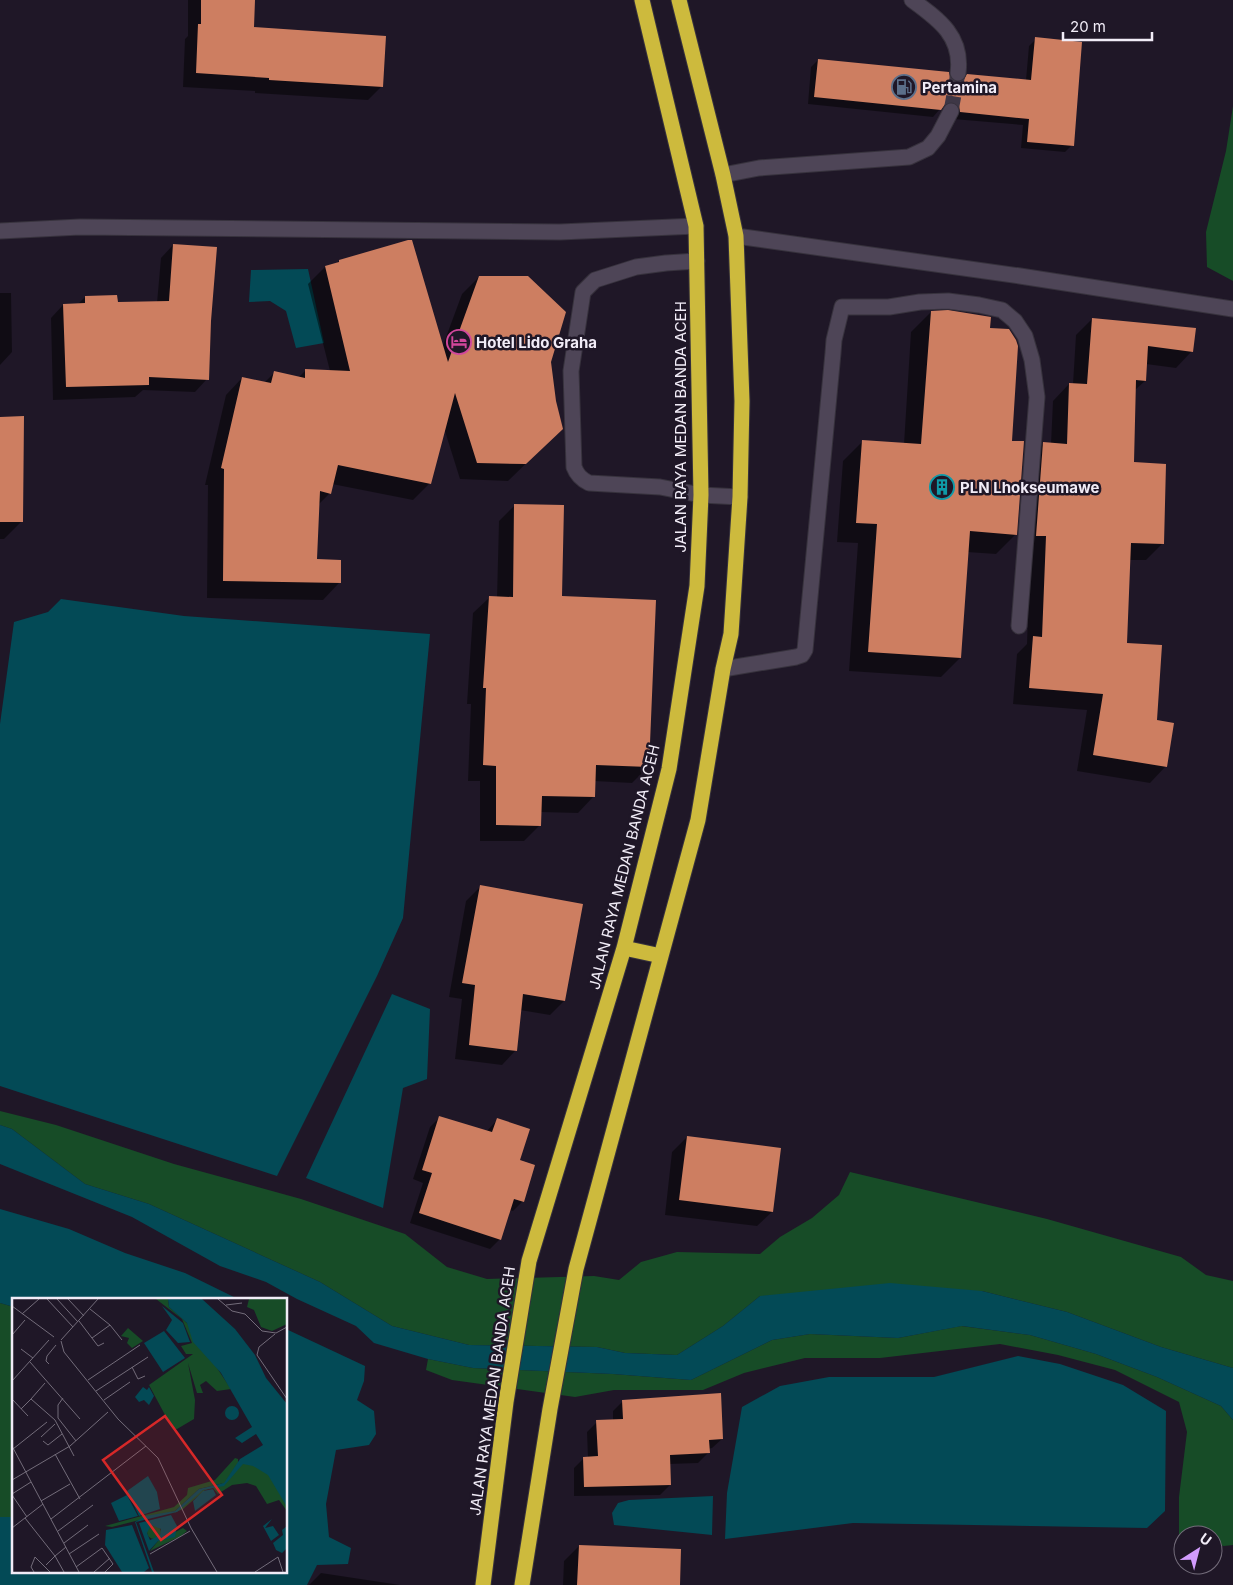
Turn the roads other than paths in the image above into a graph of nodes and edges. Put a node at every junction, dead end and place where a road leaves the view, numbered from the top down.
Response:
1 (642, 0) edge
2 (679, 0) edge
3 (912, 0) edge
4 (958, 73) tunnel mouth
5 (951, 111) tunnel mouth
6 (723, 175) junction
7 (696, 226) junction
8 (0, 231) edge
9 (736, 236) junction
10 (697, 261) junction
11 (1233, 309) edge
12 (701, 495) junction
13 (740, 497) junction
14 (1019, 626) dead end
15 (723, 669) junction
16 (624, 948) junction
17 (661, 956) junction
18 (483, 1585) edge
19 (522, 1585) edge

1 - 7 highway, JALAN RAYA MEDAN BANDA ACEH
2 - 6 highway
3 - 4 street
5 - 6 street
6 - 9 highway
7 - 8 street
7 - 10 highway, JALAN RAYA MEDAN BANDA ACEH
9 - 11 street
9 - 13 highway
10 - 12 highway, JALAN RAYA MEDAN BANDA ACEH
10 - 12 street
12 - 13 street
12 - 16 highway, JALAN RAYA MEDAN BANDA ACEH
13 - 15 highway
14 - 15 street
15 - 17 highway
16 - 17 highway
16 - 18 highway, JALAN RAYA MEDAN BANDA ACEH
17 - 19 highway

